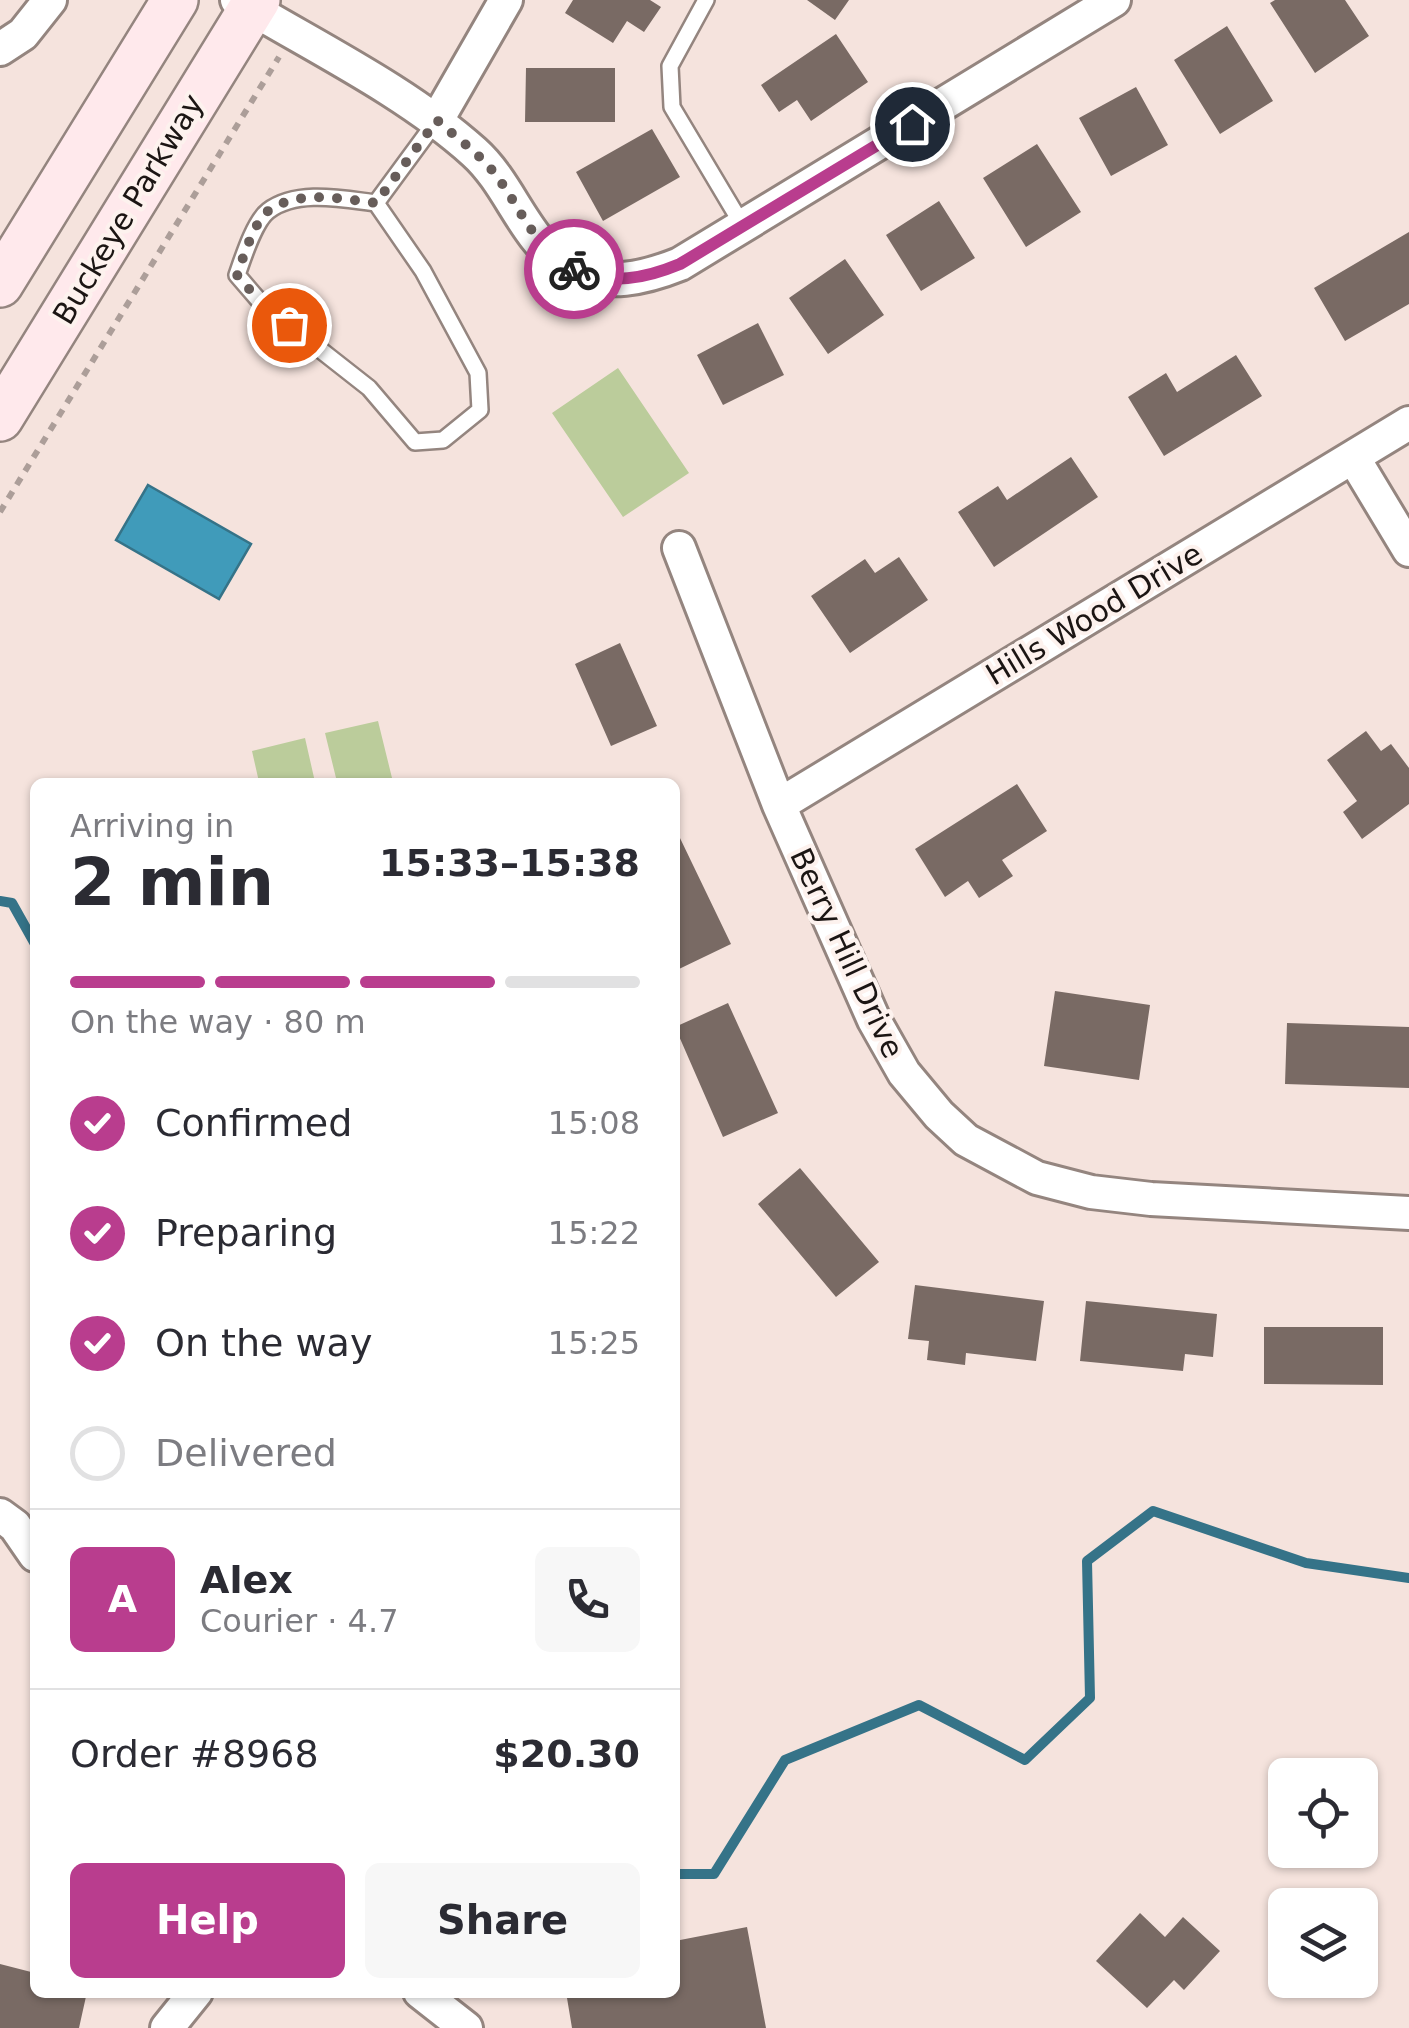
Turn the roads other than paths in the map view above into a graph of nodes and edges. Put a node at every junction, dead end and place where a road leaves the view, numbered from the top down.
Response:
1 (50, 0) edge
2 (175, 0) edge
3 (506, 0) edge
4 (706, 0) edge
5 (1114, 0) edge
6 (248, 3) edge
7 (0, 49) edge
8 (437, 120) junction
9 (376, 203) junction
10 (743, 226) junction
11 (0, 284) edge
12 (0, 418) edge
13 (1409, 423) edge
14 (1353, 458) junction
15 (679, 548) dead end
16 (1409, 550) edge
17 (779, 805) junction
18 (1409, 1212) edge
19 (0, 1515) edge
20 (30, 1548) edge
21 (191, 1998) edge
22 (428, 1998) edge
23 (167, 2028) edge
24 (466, 2028) edge

1 - 7 street
2 - 11 street
3 - 8 street
4 - 10 lane
5 - 10 street
6 - 8 street
6 - 12 street, Buckeye Parkway
8 - 9 lane
8 - 10 street
9 - 9 lane
13 - 14 street, Hills Wood Drive
14 - 16 street
14 - 17 street, Hills Wood Drive
15 - 17 street, Berry Hill Drive
17 - 18 street, Berry Hill Drive
19 - 20 street
21 - 23 street
22 - 24 street

